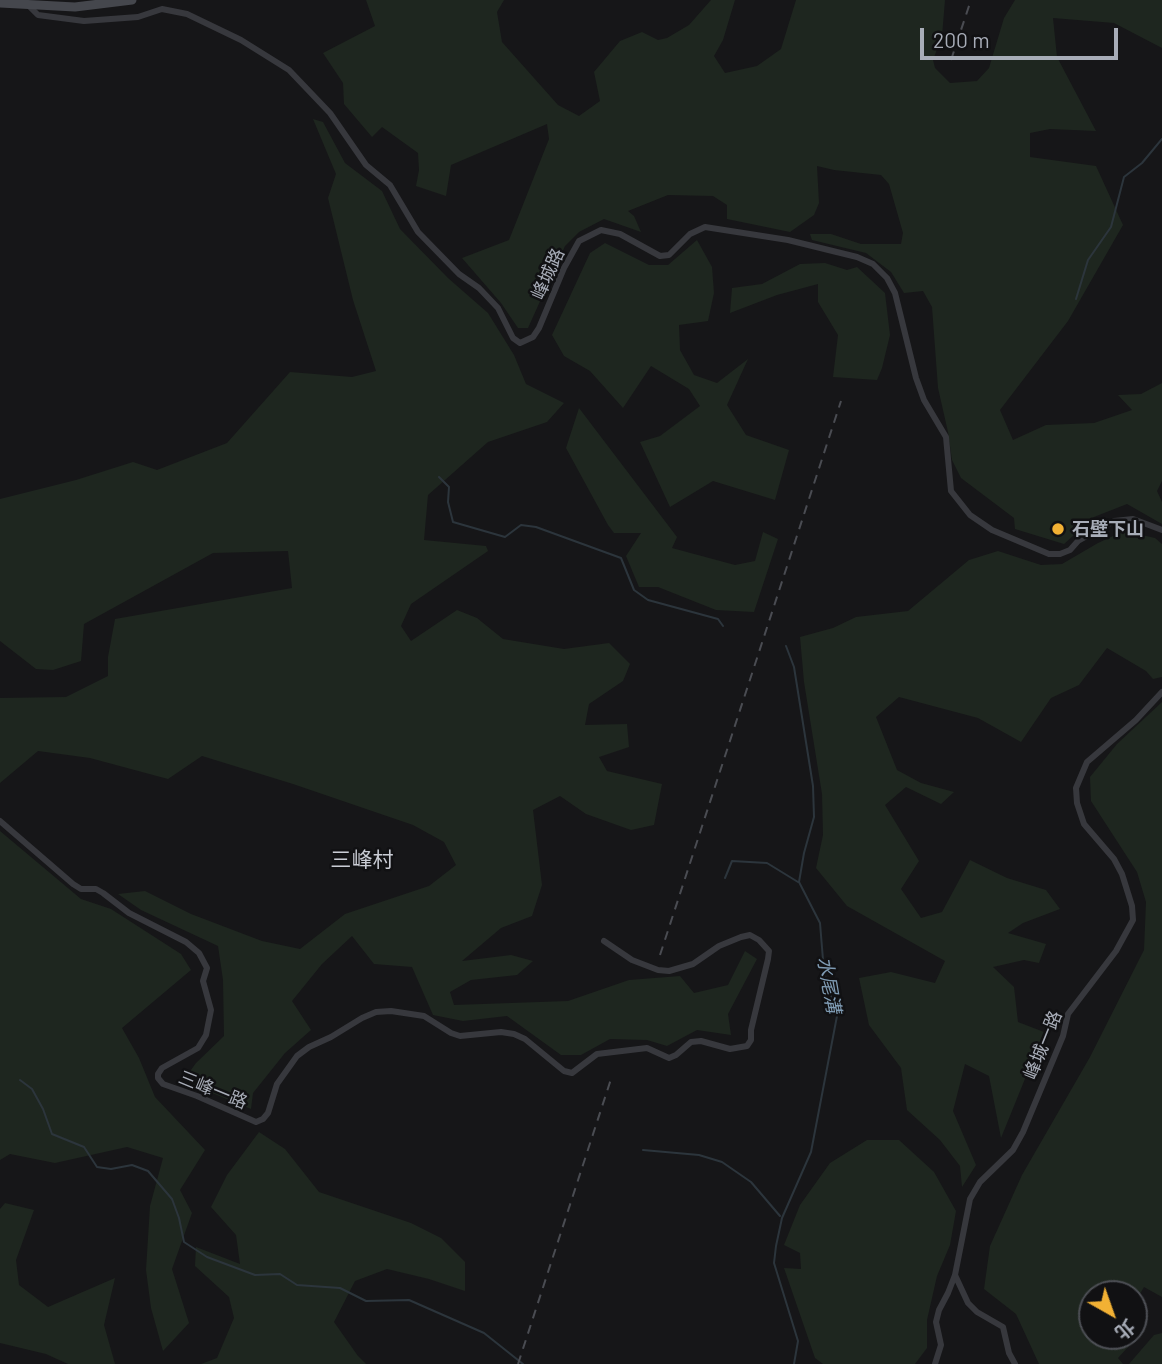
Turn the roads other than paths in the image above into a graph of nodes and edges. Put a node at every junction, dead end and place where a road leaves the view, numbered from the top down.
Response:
1 (132, 0) edge
2 (0, 3) edge
3 (26, 4) junction
4 (1162, 530) edge
5 (1162, 692) edge
6 (0, 821) edge
7 (604, 941) dead end
8 (955, 1275) junction
9 (935, 1364) edge
10 (1015, 1364) edge

1 - 3 street
2 - 3 street
3 - 4 street, 峰城路
5 - 8 street, 峰城一路
6 - 7 street, 三峰一路
8 - 9 street, 峰城一路
8 - 10 street

